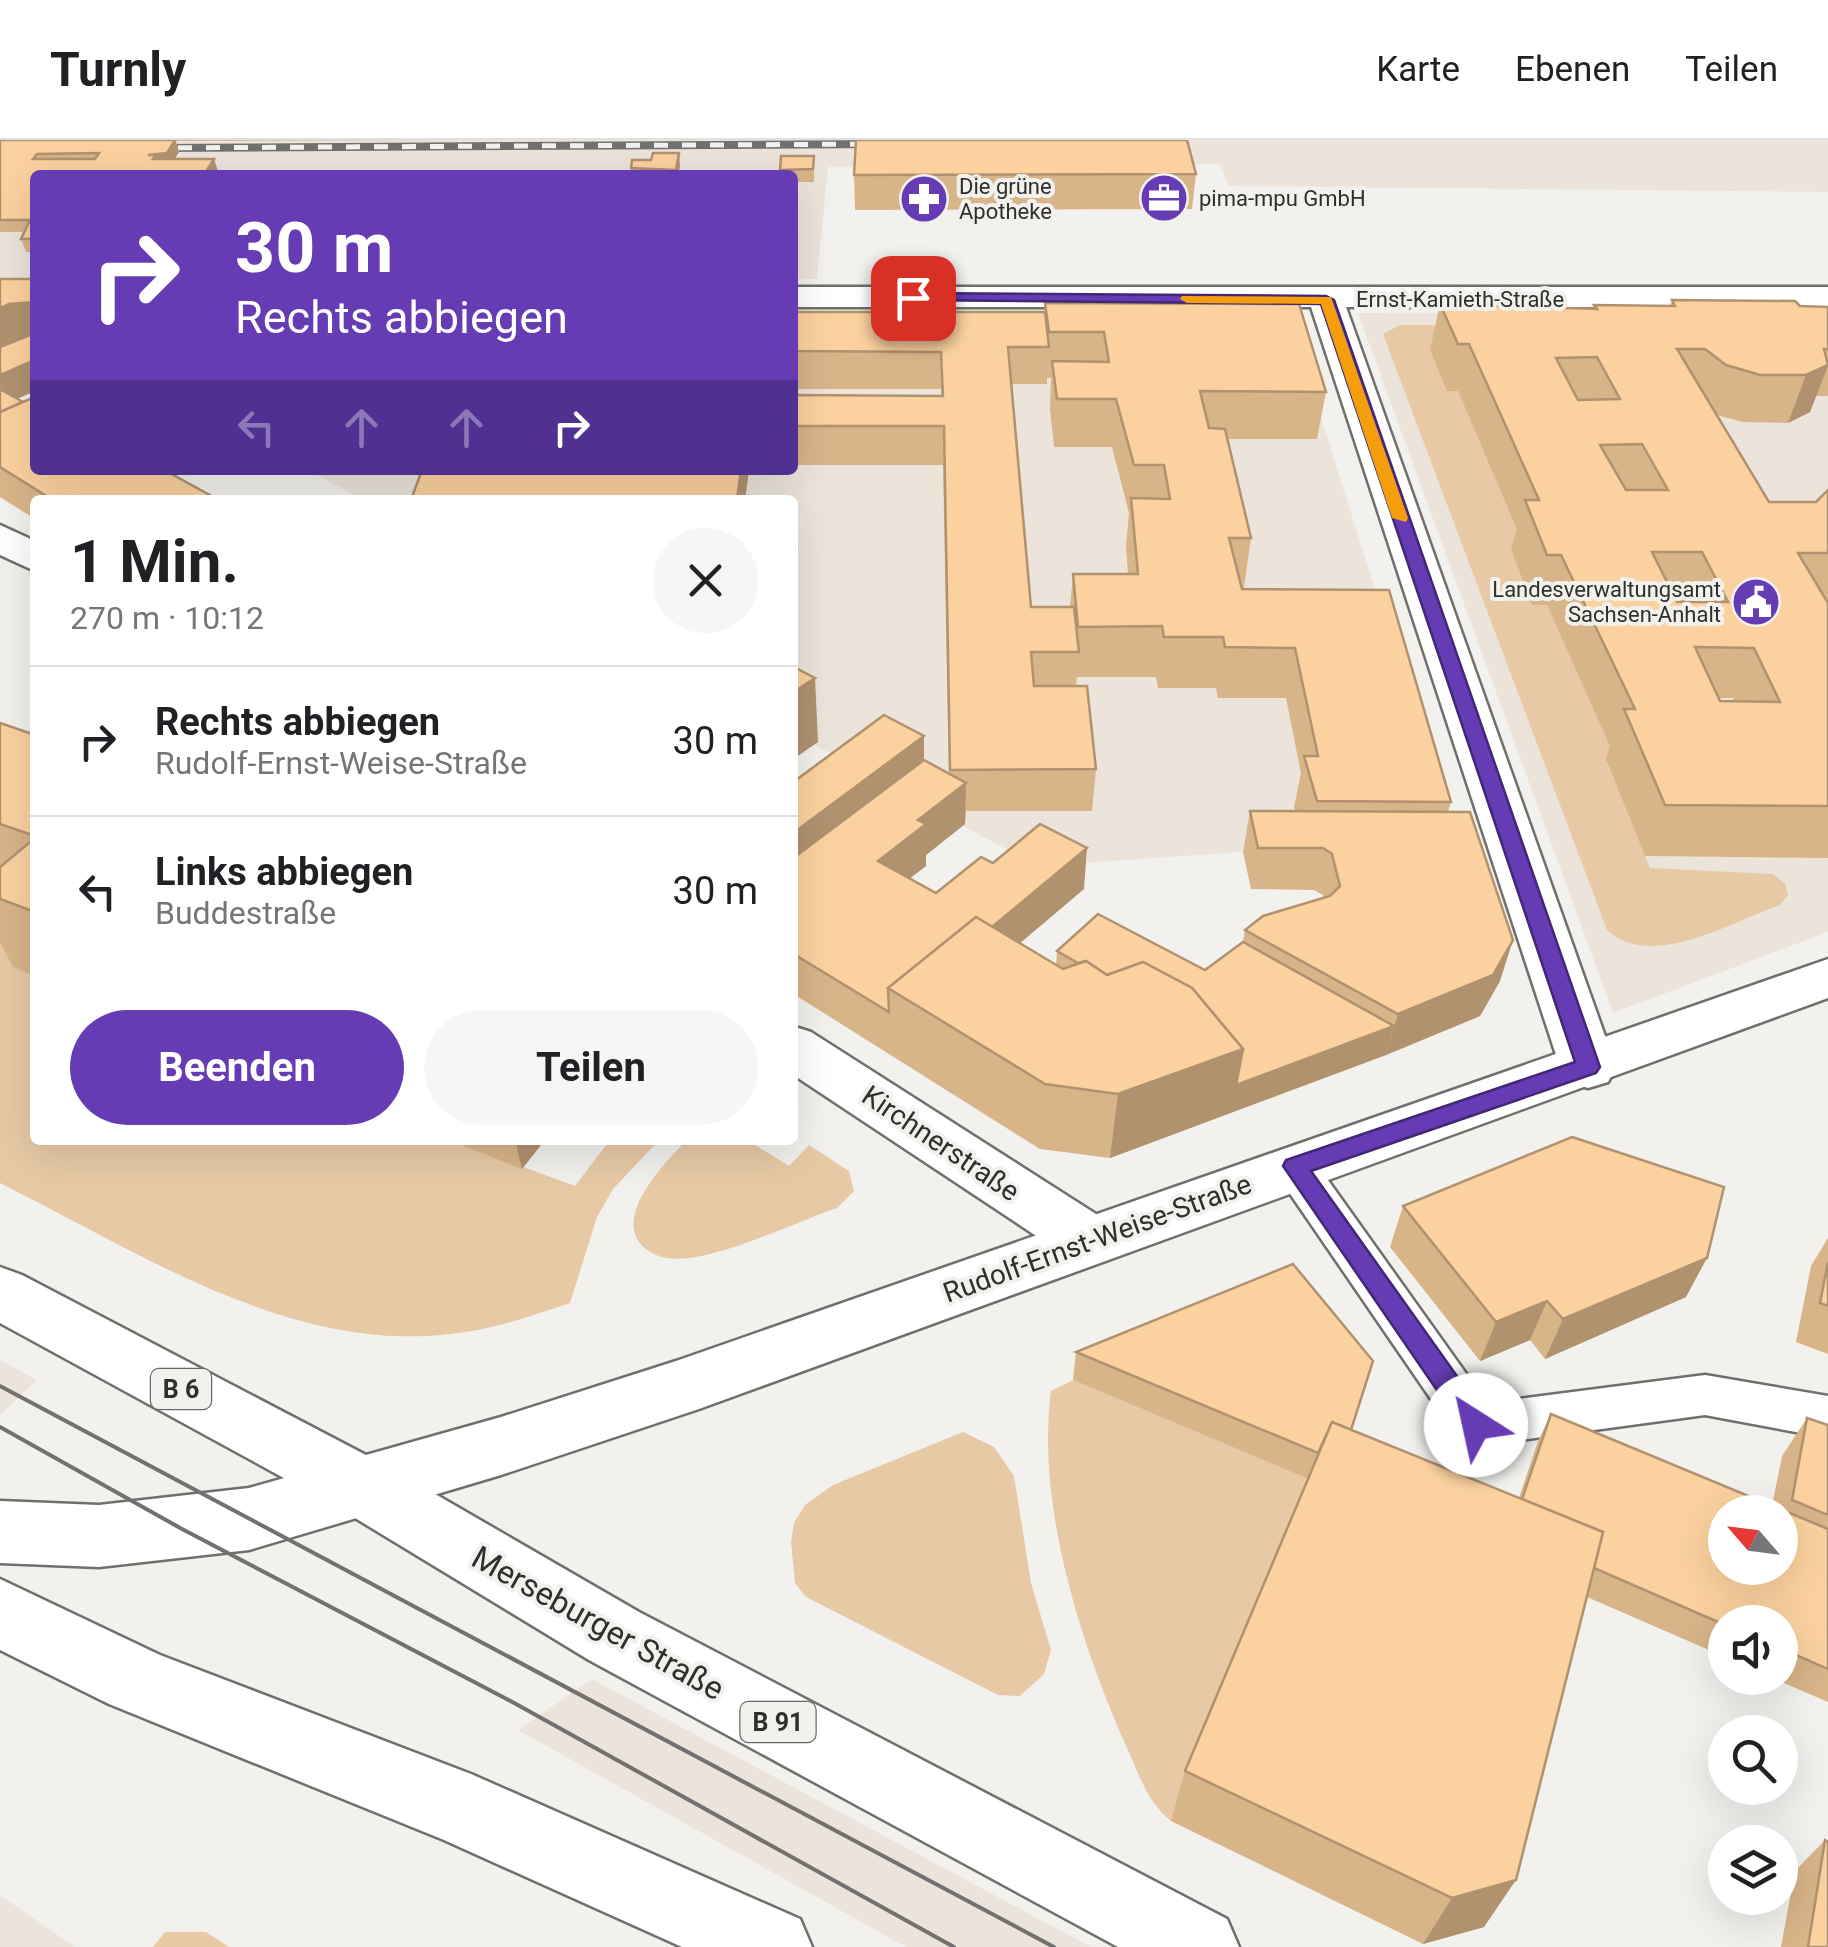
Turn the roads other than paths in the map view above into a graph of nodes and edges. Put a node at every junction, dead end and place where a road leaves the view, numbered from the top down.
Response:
1 (798, 297) edge
2 (1828, 298) edge
3 (1326, 300) junction
4 (0, 536) edge
5 (30, 556) edge
6 (1828, 978) edge
7 (798, 1050) edge
8 (1588, 1067) junction
9 (1295, 1166) junction
10 (1089, 1240) junction
11 (0, 1293) edge
12 (1828, 1418) edge
13 (362, 1486) junction
14 (0, 1532) edge
15 (0, 1612) edge
16 (772, 1947) edge
17 (1200, 1947) edge

1 - 3 street, Ernst-Kamieth-Straße
2 - 3 street, Ernst-Kamieth-Straße
3 - 8 street
4 - 5 street
6 - 8 street, Rudolf-Ernst-Weise-Straße
7 - 10 street, Kirchnerstraße
8 - 9 street, Rudolf-Ernst-Weise-Straße
9 - 10 street, Rudolf-Ernst-Weise-Straße
9 - 12 lane
10 - 13 street, Rudolf-Ernst-Weise-Straße
11 - 13 street, Merseburger Straße / B 6
13 - 14 street, Rudolf-Ernst-Weise-Straße
13 - 17 street, Merseburger Straße / B 91
15 - 16 street

